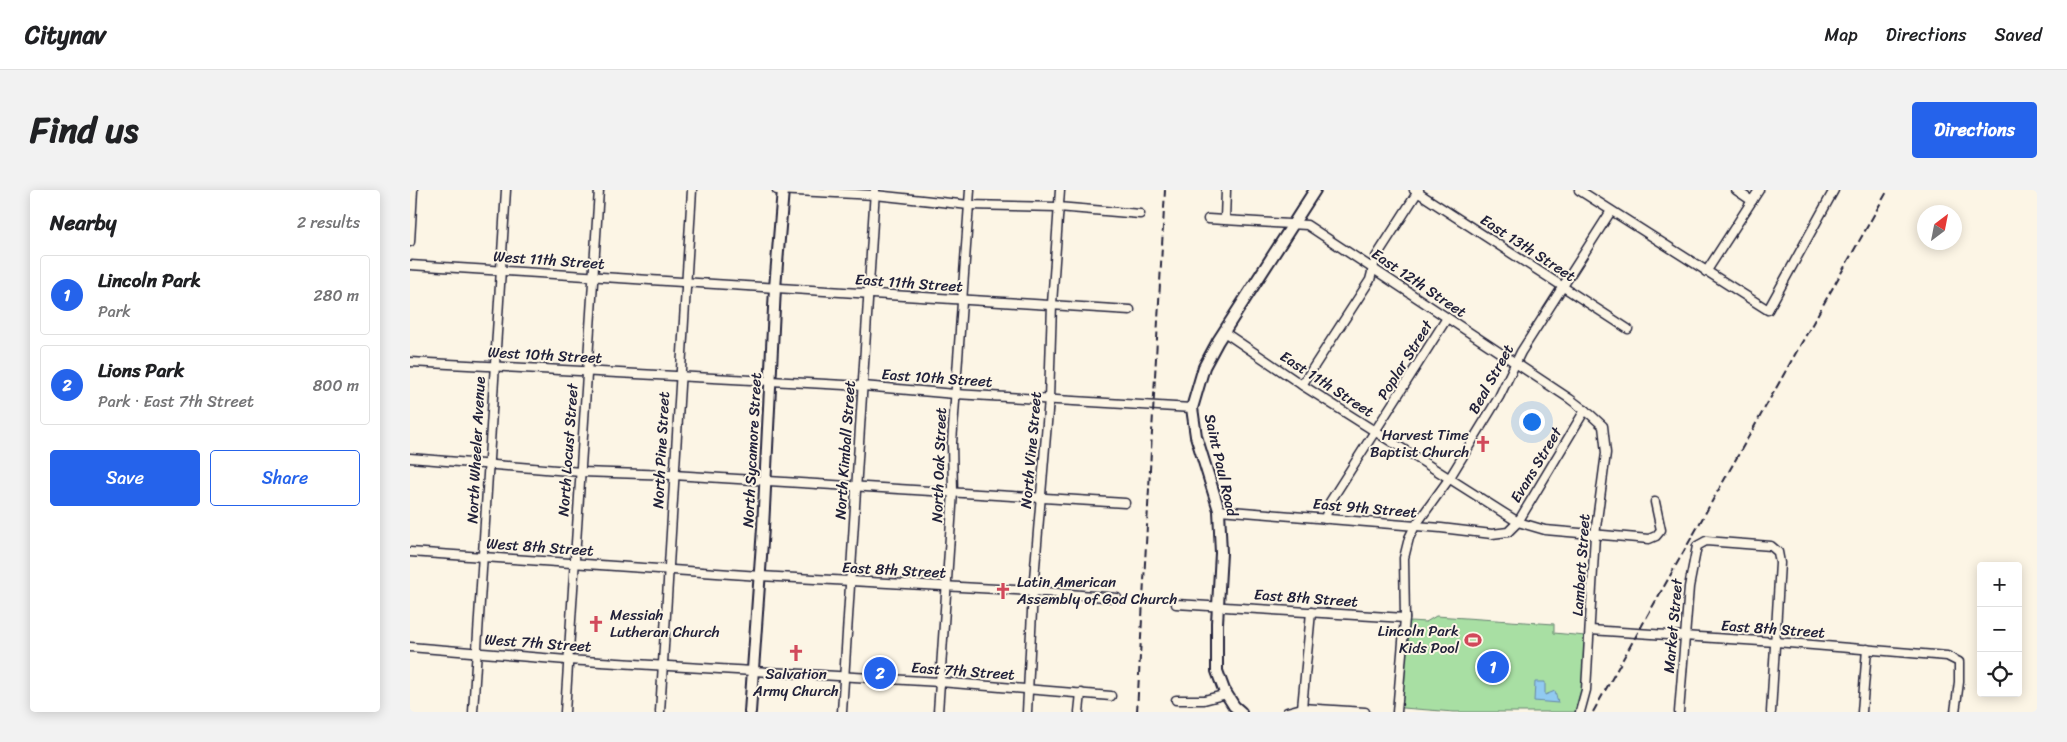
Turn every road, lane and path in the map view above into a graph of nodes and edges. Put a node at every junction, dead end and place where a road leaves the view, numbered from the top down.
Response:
1 (413, 190) edge
2 (506, 190) edge
3 (599, 190) edge
4 (692, 190) edge
5 (777, 190) edge
6 (783, 190) edge
7 (970, 190) edge
8 (1060, 190) edge
9 (1226, 190) edge
10 (1314, 190) edge
11 (1579, 190) edge
12 (1736, 190) edge
13 (1759, 190) edge
14 (1834, 190) edge
15 (1417, 191) edge
16 (875, 193) edge
17 (1752, 201) junction
18 (969, 205) junction
19 (1058, 207) junction
20 (1611, 211) junction
21 (1140, 214) dead end
22 (1208, 218) dead end
23 (1225, 220) junction
24 (1293, 223) junction
25 (410, 242) edge
26 (410, 265) edge
27 (1372, 268) junction
28 (500, 270) junction
29 (1706, 272) junction
30 (593, 276) junction
31 (685, 282) junction
32 (775, 288) junction
33 (1562, 288) junction
34 (868, 293) junction
35 (962, 300) junction
36 (1052, 304) junction
37 (1130, 310) dead end
38 (1447, 318) junction
39 (1628, 329) dead end
40 (1224, 332) junction
41 (410, 362) edge
42 (1516, 364) junction
43 (495, 366) junction
44 (587, 371) junction
45 (679, 377) junction
46 (770, 383) junction
47 (1302, 385) junction
48 (862, 386) junction
49 (955, 394) junction
50 (1049, 399) junction
51 (1192, 408) junction
52 (1585, 410) junction
53 (1598, 421) joint
54 (1375, 432) junction
55 (410, 458) edge
56 (490, 463) junction
57 (581, 472) junction
58 (673, 475) junction
59 (1449, 479) junction
60 (766, 481) junction
61 (856, 486) junction
62 (953, 492) junction
63 (1041, 498) junction
64 (1655, 502) dead end
65 (1125, 503) dead end
66 (1218, 510) junction
67 (1325, 519) junction
68 (1518, 522) junction
69 (1415, 526) junction
70 (1508, 532) joint
71 (1595, 535) junction
72 (410, 552) edge
73 (484, 557) junction
74 (574, 563) junction
75 (669, 570) junction
76 (760, 576) junction
77 (850, 582) junction
78 (947, 586) junction
79 (1033, 590) junction
80 (1117, 598) dead end
81 (1176, 604) dead end
82 (1218, 606) junction
83 (1311, 612) junction
84 (1405, 618) junction
85 (1590, 630) junction
86 (1684, 637) junction
87 (1776, 642) junction
88 (410, 647) edge
89 (1867, 649) junction
90 (477, 653) junction
91 (567, 660) junction
92 (664, 665) junction
93 (753, 670) junction
94 (844, 676) junction
95 (940, 682) junction
96 (1028, 689) junction
97 (1081, 693) junction
98 (1227, 694) junction
99 (1111, 696) dead end
100 (1176, 700) dead end
101 (1302, 708) junction
102 (473, 712) edge
103 (564, 712) edge
104 (660, 712) edge
105 (750, 712) edge
106 (842, 712) edge
107 (938, 712) edge
108 (1026, 712) edge
109 (1079, 712) edge
110 (1241, 712) edge
111 (1287, 712) edge
112 (1365, 712) edge
113 (1397, 712) edge
114 (1580, 712) edge
115 (1679, 712) edge
116 (1771, 712) edge
117 (1862, 712) edge
118 (1955, 712) edge

1 - 25 street
2 - 28 street, North Wheeler Avenue
3 - 30 street, North Locust Street
4 - 31 street, North Pine Street
5 - 6 street
6 - 16 street
6 - 32 main road, North Sycamore Street
7 - 18 street, North Oak Street
8 - 19 street, North Vine Street
9 - 23 street
10 - 24 main road, Saint Paul Road
11 - 20 street
12 - 17 street
13 - 17 street
14 - 29 street
15 - 27 street
15 - 33 street, East 13th Street
16 - 18 street
16 - 34 street, North Kimball Street
17 - 29 street
18 - 19 street
18 - 35 street, North Oak Street
19 - 21 street
19 - 36 street, North Vine Street
20 - 29 street
20 - 33 street, Beal Street
22 - 23 street, East 12th Street
23 - 24 street, East 12th Street
24 - 27 street, East 12th Street
24 - 40 main road, Saint Paul Road
26 - 28 street, West 11th Street
27 - 38 street, East 12th Street
27 - 47 street
28 - 30 street, West 11th Street
28 - 43 street, North Wheeler Avenue
30 - 31 street, West 11th Street
30 - 44 street, North Locust Street
31 - 32 street, East 11th Street
31 - 45 street, North Pine Street
32 - 34 street, East 11th Street
32 - 46 main road, North Sycamore Street
33 - 39 street, East 13th Street
33 - 42 street, Beal Street
34 - 35 street, East 11th Street
34 - 48 street, North Kimball Street
35 - 36 street, East 11th Street
35 - 49 street, North Oak Street
36 - 37 street, East 11th Street
36 - 50 street, North Vine Street
38 - 42 street, East 12th Street
38 - 54 street, Poplar Street
40 - 47 street, East 11th Street
40 - 51 main road, Saint Paul Road
41 - 43 street, West 10th Street
42 - 52 street, East 12th Street
42 - 59 street, Beal Street
43 - 44 street, West 10th Street
43 - 56 street, North Wheeler Avenue
44 - 45 street, West 10th Street
44 - 57 street, North Locust Street
45 - 46 street, East 10th Street
45 - 58 street, North Pine Street
46 - 48 street, East 10th Street
46 - 60 main road, North Sycamore Street
47 - 54 street, East 11th Street
48 - 49 street, East 10th Street
48 - 61 street, North Kimball Street
49 - 50 street, East 10th Street
49 - 62 street, North Oak Street
50 - 51 street, East 10th Street
50 - 63 street, North Vine Street
51 - 66 main road, Saint Paul Road
52 - 53 street, East 12th Street
52 - 68 street, Evans Street
53 - 71 street, Lambert Street
54 - 59 street, East 11th Street
54 - 67 street, Poplar Street
55 - 56 street
56 - 57 street
56 - 73 street, North Wheeler Avenue
57 - 58 street
57 - 74 street, North Locust Street
58 - 60 street
58 - 75 street, North Pine Street
59 - 68 street, East 11th Street
59 - 69 street, Beal Street
60 - 61 street
60 - 76 main road, North Sycamore Street
61 - 62 street
61 - 77 street, North Kimball Street
62 - 63 street
62 - 78 street, North Oak Street
63 - 65 street
63 - 79 street, North Vine Street
64 - 71 street
66 - 67 street, East 9th Street
66 - 82 main road, Saint Paul Road
67 - 69 street, East 9th Street
68 - 70 street, Evans Street
68 - 71 street
69 - 70 street, East 9th Street
69 - 84 street, Beal Street
71 - 85 street, Lambert Street
72 - 73 street, West 8th Street
73 - 74 street, West 8th Street
73 - 90 street, North Wheeler Avenue
74 - 75 street, West 8th Street
74 - 91 street, North Locust Street
75 - 76 street, East 8th Street
75 - 92 street, North Pine Street
76 - 77 street, East 8th Street
76 - 93 main road, North Sycamore Street
77 - 78 street, East 8th Street
77 - 94 street, North Kimball Street
78 - 79 street, East 8th Street
78 - 95 street, North Oak Street
79 - 80 street, East 8th Street
79 - 96 street, North Vine Street
81 - 82 street, East 8th Street
82 - 83 street, East 8th Street
82 - 98 main road, Saint Paul Road
83 - 84 street, East 8th Street
83 - 101 street
84 - 113 street, Beal Street
85 - 86 street, East 8th Street
85 - 114 street, Lambert Street
86 - 87 street, East 8th Street
86 - 87 street, Market Street
86 - 115 street, Market Street
87 - 89 street, East 8th Street
87 - 116 street
88 - 90 street, West 7th Street
89 - 117 street
89 - 118 street, East 8th Street
90 - 91 street, West 7th Street
90 - 102 street, North Wheeler Avenue
91 - 92 street, West 7th Street
91 - 103 street, North Locust Street
92 - 93 street, East 7th Street
92 - 104 street, North Pine Street
93 - 94 street, East 7th Street
93 - 105 main road, North Sycamore Street
94 - 95 street, East 7th Street
94 - 106 street, North Kimball Street
95 - 96 street, East 7th Street
95 - 107 street, North Oak Street
96 - 97 street, East 7th Street
96 - 108 street, North Vine Street
97 - 99 street, East 7th Street
97 - 109 street
98 - 100 street
98 - 110 main road, Saint Paul Road
101 - 111 street
101 - 112 street

